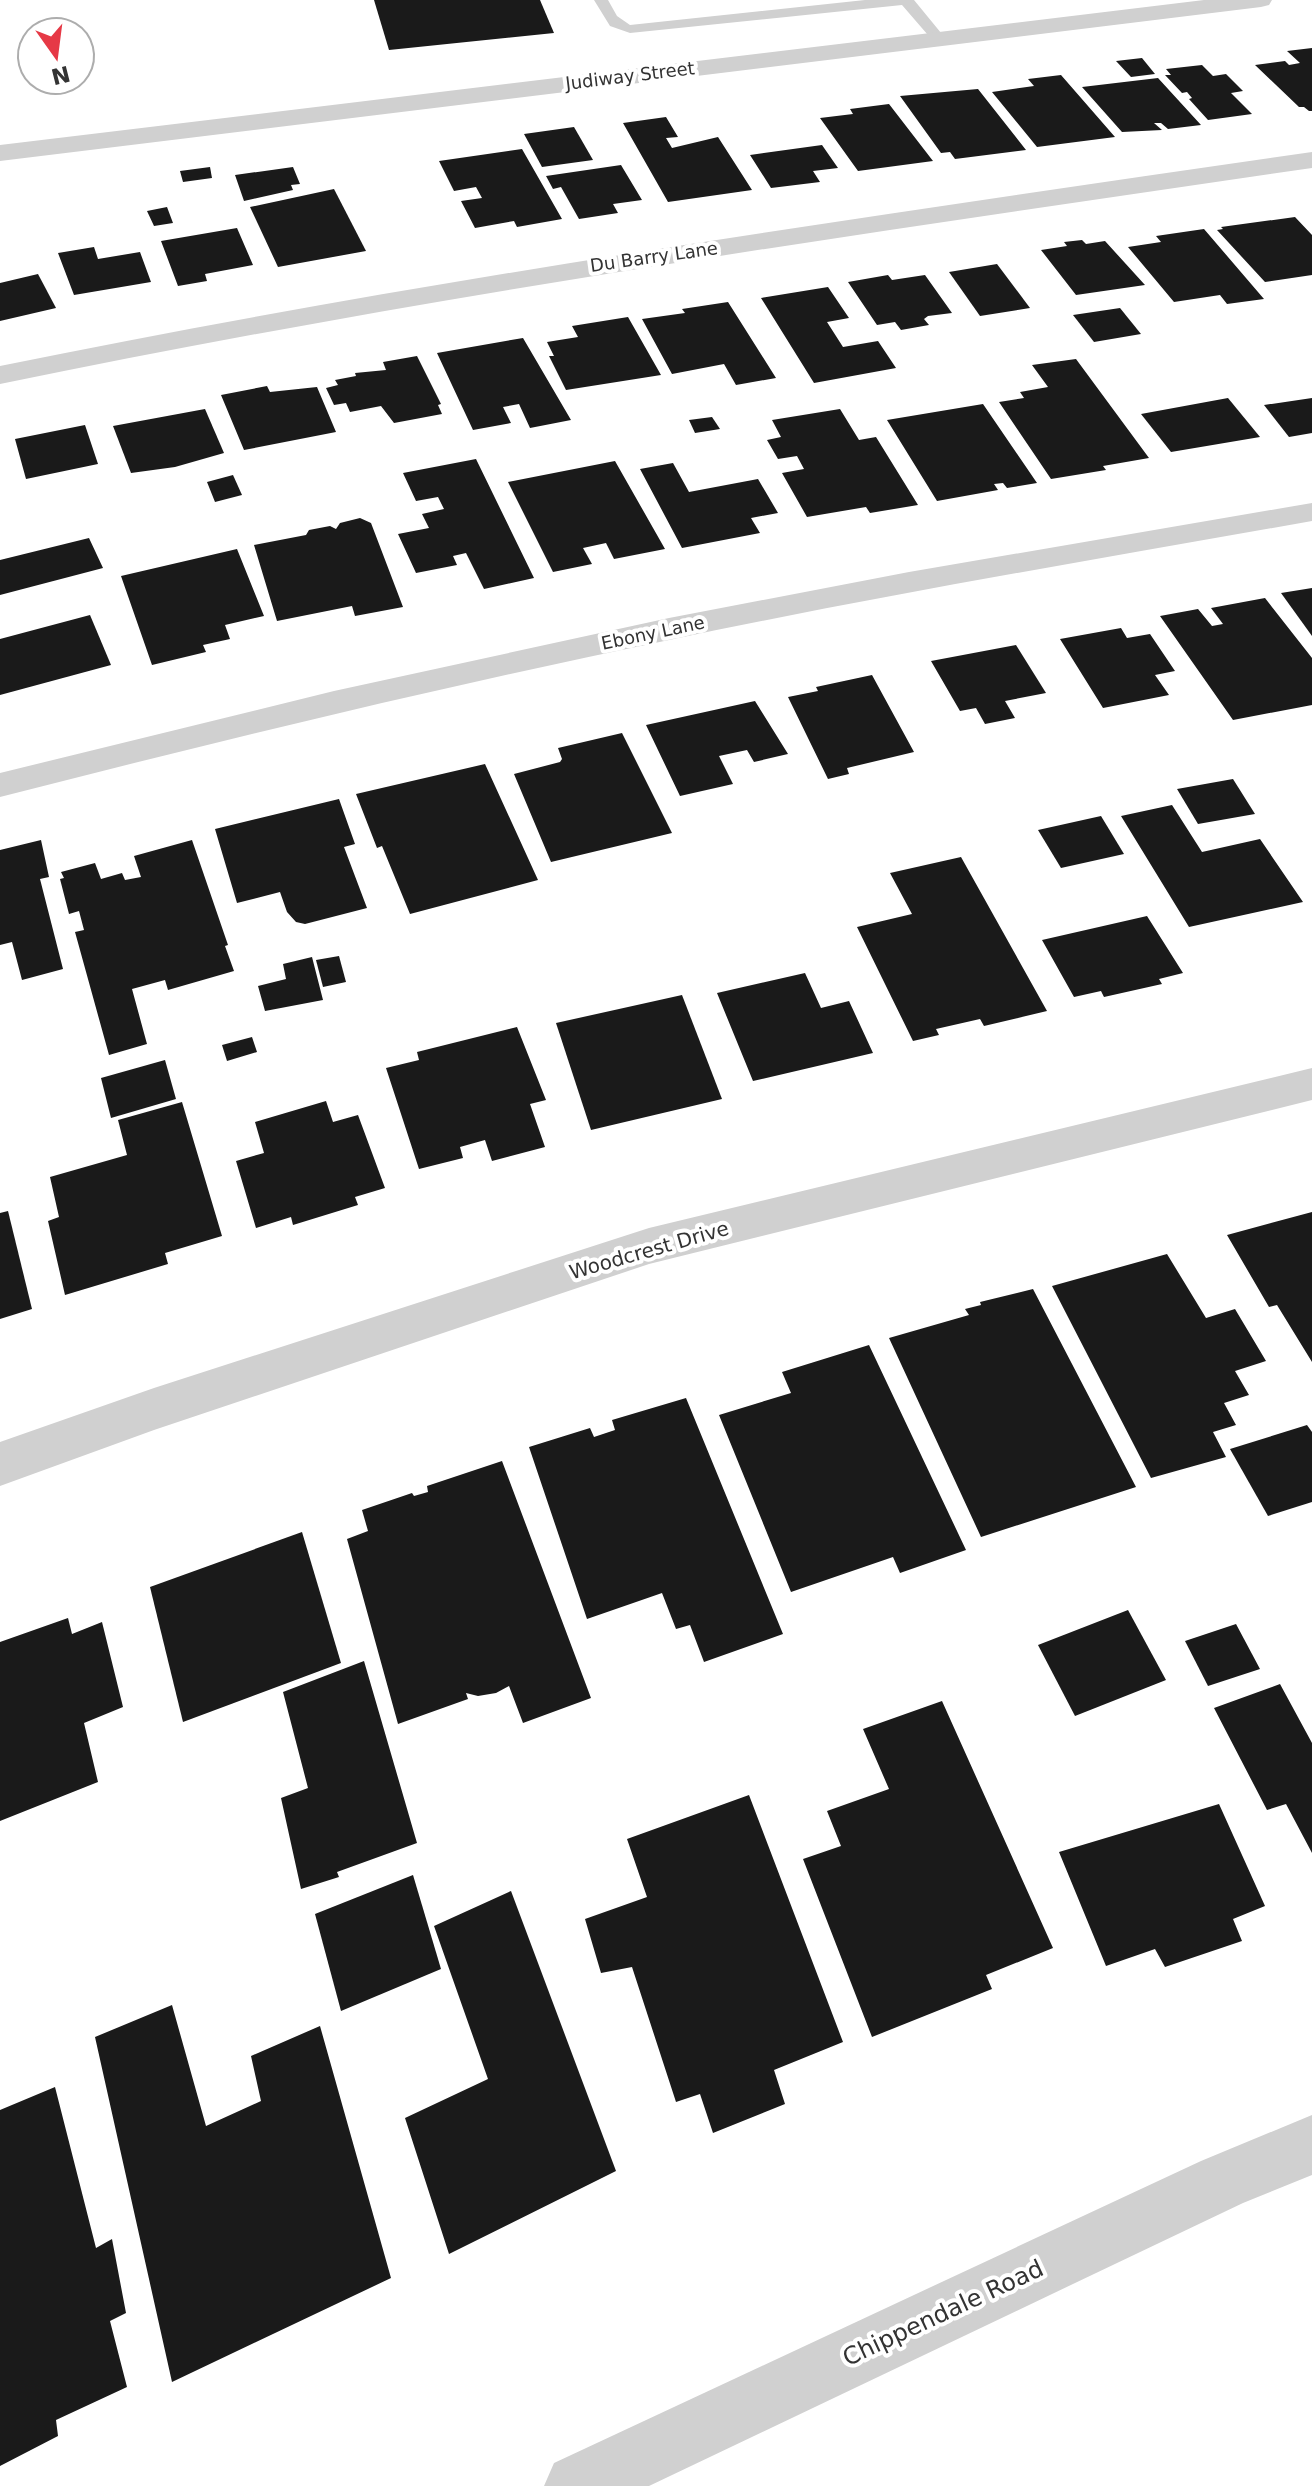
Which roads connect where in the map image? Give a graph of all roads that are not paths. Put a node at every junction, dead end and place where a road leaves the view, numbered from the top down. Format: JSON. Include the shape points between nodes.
{"nodes":[{"id":1,"x":601,"y":0,"type":"edge"},
{"id":2,"x":906,"y":0,"type":"edge"},
{"id":3,"x":1261,"y":0,"type":"edge"},
{"id":4,"x":939,"y":39,"type":"junction"},
{"id":5,"x":0,"y":153,"type":"edge"},
{"id":6,"x":1312,"y":160,"type":"edge"},
{"id":7,"x":0,"y":375,"type":"edge"},
{"id":8,"x":1312,"y":512,"type":"edge"},
{"id":9,"x":0,"y":785,"type":"edge"},
{"id":10,"x":1312,"y":1084,"type":"edge"},
{"id":11,"x":0,"y":1464,"type":"edge"},
{"id":12,"x":1312,"y":2145,"type":"edge"},
{"id":13,"x":577,"y":2486,"type":"edge"}],
"edges":[{"from":1,"to":2,"type":"lane","via":[[612,21],[630,29]]},
{"from":2,"to":4,"type":"lane"},
{"from":3,"to":4,"type":"street","name":"Judiway Street"},
{"from":4,"to":5,"type":"street","name":"Judiway Street"},
{"from":6,"to":7,"type":"street","name":"Du Barry Lane","via":[[508,278]]},
{"from":8,"to":9,"type":"street","name":"Ebony Lane","via":[[668,629],[231,726]]},
{"from":10,"to":11,"type":"street","name":"Woodcrest Drive","via":[[649,1246]]},
{"from":12,"to":13,"type":"street","name":"Chippendale Road","via":[[1222,2182]]}]}
